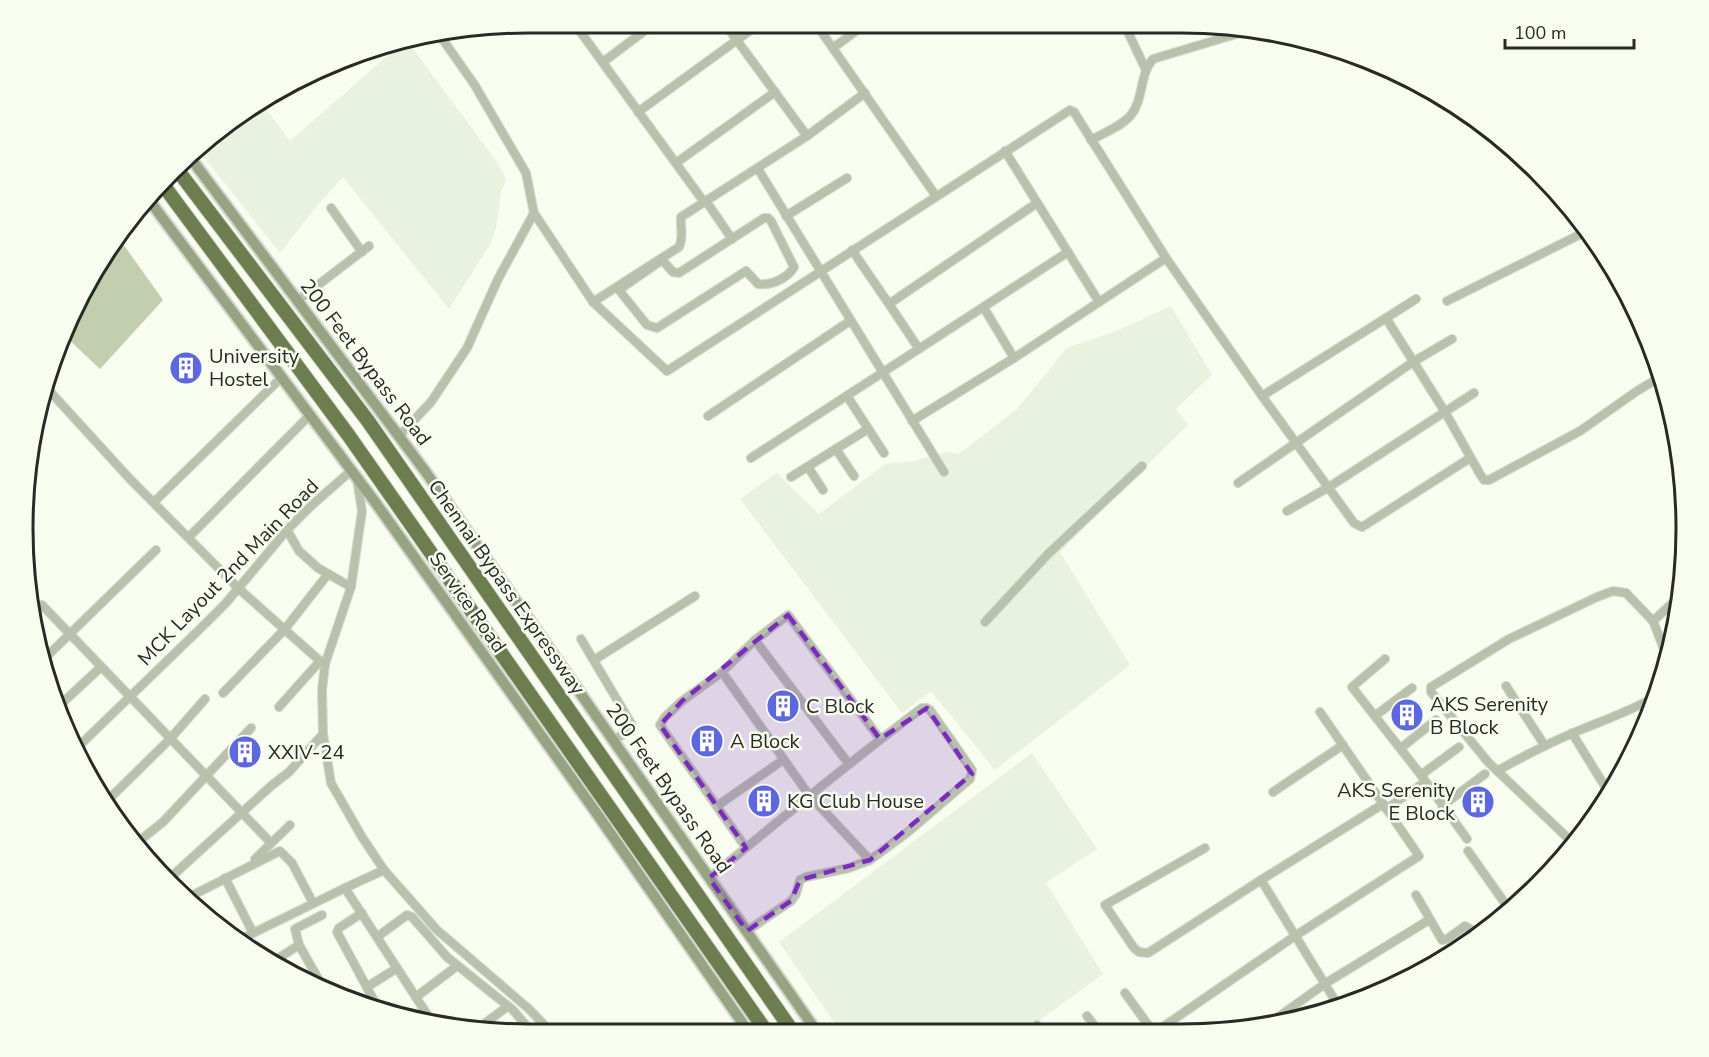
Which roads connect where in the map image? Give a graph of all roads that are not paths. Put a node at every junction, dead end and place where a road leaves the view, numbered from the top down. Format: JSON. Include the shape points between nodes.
{"nodes":[{"id":1,"x":581,"y":33,"type":"edge"},
{"id":2,"x":642,"y":33,"type":"edge"},
{"id":3,"x":732,"y":33,"type":"edge"},
{"id":4,"x":746,"y":33,"type":"edge"},
{"id":5,"x":822,"y":33,"type":"edge"},
{"id":6,"x":852,"y":33,"type":"edge"},
{"id":7,"x":1128,"y":33,"type":"edge"},
{"id":8,"x":1229,"y":35,"type":"edge"},
{"id":9,"x":737,"y":39,"type":"junction"},
{"id":10,"x":444,"y":41,"type":"edge"},
{"id":11,"x":833,"y":48,"type":"junction"},
{"id":12,"x":603,"y":62,"type":"junction"},
{"id":13,"x":1145,"y":68,"type":"junction"},
{"id":14,"x":775,"y":92,"type":"junction"},
{"id":15,"x":866,"y":93,"type":"junction"},
{"id":16,"x":638,"y":112,"type":"junction"},
{"id":17,"x":807,"y":136,"type":"junction"},
{"id":18,"x":1092,"y":140,"type":"junction"},
{"id":19,"x":1005,"y":151,"type":"junction"},
{"id":20,"x":194,"y":163,"type":"edge"},
{"id":21,"x":676,"y":164,"type":"junction"},
{"id":22,"x":758,"y":169,"type":"junction"},
{"id":23,"x":181,"y":176,"type":"edge"},
{"id":24,"x":847,"y":177,"type":"dead end"},
{"id":25,"x":167,"y":190,"type":"edge"},
{"id":26,"x":936,"y":196,"type":"junction"},
{"id":27,"x":705,"y":201,"type":"junction"},
{"id":28,"x":1037,"y":203,"type":"junction"},
{"id":29,"x":153,"y":205,"type":"edge"},
{"id":30,"x":331,"y":208,"type":"dead end"},
{"id":31,"x":534,"y":213,"type":"junction"},
{"id":32,"x":786,"y":216,"type":"junction"},
{"id":33,"x":1579,"y":235,"type":"edge"},
{"id":34,"x":732,"y":239,"type":"junction"},
{"id":35,"x":369,"y":246,"type":"dead end"},
{"id":36,"x":852,"y":250,"type":"junction"},
{"id":37,"x":362,"y":252,"type":"junction"},
{"id":38,"x":1068,"y":252,"type":"junction"},
{"id":39,"x":1166,"y":258,"type":"junction"},
{"id":40,"x":791,"y":271,"type":"junction"},
{"id":41,"x":821,"y":271,"type":"junction"},
{"id":42,"x":800,"y":285,"type":"junction"},
{"id":43,"x":1416,"y":299,"type":"dead end"},
{"id":44,"x":297,"y":300,"type":"junction"},
{"id":45,"x":1447,"y":301,"type":"dead end"},
{"id":46,"x":593,"y":302,"type":"junction"},
{"id":47,"x":1100,"y":302,"type":"junction"},
{"id":48,"x":890,"y":304,"type":"junction"},
{"id":49,"x":984,"y":308,"type":"junction"},
{"id":50,"x":1386,"y":318,"type":"junction"},
{"id":51,"x":850,"y":321,"type":"junction"},
{"id":52,"x":1452,"y":339,"type":"dead end"},
{"id":53,"x":918,"y":349,"type":"junction"},
{"id":54,"x":1014,"y":358,"type":"junction"},
{"id":55,"x":1413,"y":362,"type":"junction"},
{"id":56,"x":882,"y":373,"type":"junction"},
{"id":57,"x":282,"y":377,"type":"junction"},
{"id":58,"x":1654,"y":381,"type":"edge"},
{"id":59,"x":1474,"y":393,"type":"dead end"},
{"id":60,"x":52,"y":394,"type":"edge"},
{"id":61,"x":847,"y":396,"type":"junction"},
{"id":62,"x":1262,"y":396,"type":"junction"},
{"id":63,"x":1445,"y":412,"type":"junction"},
{"id":64,"x":310,"y":415,"type":"junction"},
{"id":65,"x":708,"y":416,"type":"dead end"},
{"id":66,"x":912,"y":421,"type":"junction"},
{"id":67,"x":868,"y":429,"type":"junction"},
{"id":68,"x":398,"y":435,"type":"junction"},
{"id":69,"x":1296,"y":444,"type":"junction"},
{"id":70,"x":837,"y":449,"type":"junction"},
{"id":71,"x":885,"y":453,"type":"dead end"},
{"id":72,"x":751,"y":458,"type":"dead end"},
{"id":73,"x":1470,"y":458,"type":"junction"},
{"id":74,"x":1142,"y":466,"type":"dead end"},
{"id":75,"x":808,"y":467,"type":"junction"},
{"id":76,"x":944,"y":472,"type":"dead end"},
{"id":77,"x":354,"y":473,"type":"junction"},
{"id":78,"x":854,"y":476,"type":"dead end"},
{"id":79,"x":791,"y":477,"type":"dead end"},
{"id":80,"x":1238,"y":483,"type":"dead end"},
{"id":81,"x":1329,"y":487,"type":"junction"},
{"id":82,"x":823,"y":490,"type":"dead end"},
{"id":83,"x":154,"y":502,"type":"junction"},
{"id":84,"x":1287,"y":511,"type":"dead end"},
{"id":85,"x":287,"y":530,"type":"junction"},
{"id":86,"x":189,"y":537,"type":"junction"},
{"id":87,"x":156,"y":549,"type":"dead end"},
{"id":88,"x":328,"y":574,"type":"junction"},
{"id":89,"x":351,"y":587,"type":"junction"},
{"id":90,"x":238,"y":588,"type":"junction"},
{"id":91,"x":695,"y":596,"type":"dead end"},
{"id":92,"x":42,"y":605,"type":"dead end"},
{"id":93,"x":1670,"y":606,"type":"edge"},
{"id":94,"x":1653,"y":621,"type":"junction"},
{"id":95,"x":985,"y":622,"type":"dead end"},
{"id":96,"x":285,"y":628,"type":"junction"},
{"id":97,"x":71,"y":635,"type":"junction"},
{"id":98,"x":581,"y":639,"type":"dead end"},
{"id":99,"x":755,"y":640,"type":"junction"},
{"id":100,"x":1662,"y":645,"type":"edge"},
{"id":101,"x":49,"y":654,"type":"edge"},
{"id":102,"x":1385,"y":659,"type":"dead end"},
{"id":103,"x":594,"y":660,"type":"junction"},
{"id":104,"x":322,"y":663,"type":"junction"},
{"id":105,"x":101,"y":667,"type":"junction"},
{"id":106,"x":722,"y":672,"type":"junction"},
{"id":107,"x":1506,"y":686,"type":"dead end"},
{"id":108,"x":1412,"y":688,"type":"dead end"},
{"id":109,"x":223,"y":693,"type":"dead end"},
{"id":110,"x":130,"y":698,"type":"junction"},
{"id":111,"x":205,"y":699,"type":"dead end"},
{"id":112,"x":64,"y":701,"type":"edge"},
{"id":113,"x":1644,"y":703,"type":"edge"},
{"id":114,"x":279,"y":707,"type":"dead end"},
{"id":115,"x":1320,"y":711,"type":"dead end"},
{"id":116,"x":1376,"y":715,"type":"junction"},
{"id":117,"x":1437,"y":720,"type":"dead end"},
{"id":118,"x":251,"y":728,"type":"dead end"},
{"id":119,"x":323,"y":734,"type":"junction"},
{"id":120,"x":1572,"y":734,"type":"junction"},
{"id":121,"x":170,"y":739,"type":"junction"},
{"id":122,"x":880,"y":739,"type":"junction"},
{"id":123,"x":613,"y":740,"type":"junction"},
{"id":124,"x":82,"y":743,"type":"edge"},
{"id":125,"x":1343,"y":745,"type":"junction"},
{"id":126,"x":1545,"y":746,"type":"junction"},
{"id":127,"x":1459,"y":747,"type":"dead end"},
{"id":128,"x":1401,"y":748,"type":"junction"},
{"id":129,"x":783,"y":760,"type":"junction"},
{"id":130,"x":848,"y":763,"type":"junction"},
{"id":131,"x":1497,"y":771,"type":"junction"},
{"id":132,"x":1485,"y":774,"type":"dead end"},
{"id":133,"x":207,"y":777,"type":"junction"},
{"id":134,"x":1423,"y":778,"type":"junction"},
{"id":135,"x":1604,"y":786,"type":"edge"},
{"id":136,"x":1273,"y":792,"type":"dead end"},
{"id":137,"x":809,"y":795,"type":"junction"},
{"id":138,"x":112,"y":796,"type":"edge"},
{"id":139,"x":717,"y":806,"type":"junction"},
{"id":140,"x":1384,"y":806,"type":"junction"},
{"id":141,"x":1442,"y":806,"type":"junction"},
{"id":142,"x":242,"y":813,"type":"junction"},
{"id":143,"x":290,"y":825,"type":"dead end"},
{"id":144,"x":1567,"y":838,"type":"edge"},
{"id":145,"x":142,"y":839,"type":"edge"},
{"id":146,"x":1467,"y":840,"type":"dead end"},
{"id":147,"x":271,"y":843,"type":"junction"},
{"id":148,"x":746,"y":848,"type":"junction"},
{"id":149,"x":1205,"y":848,"type":"dead end"},
{"id":150,"x":1468,"y":851,"type":"dead end"},
{"id":151,"x":255,"y":859,"type":"dead end"},
{"id":152,"x":870,"y":860,"type":"junction"},
{"id":153,"x":384,"y":870,"type":"junction"},
{"id":154,"x":174,"y":874,"type":"edge"},
{"id":155,"x":225,"y":878,"type":"junction"},
{"id":156,"x":709,"y":878,"type":"junction"},
{"id":157,"x":1261,"y":880,"type":"junction"},
{"id":158,"x":345,"y":888,"type":"junction"},
{"id":159,"x":194,"y":894,"type":"edge"},
{"id":160,"x":1416,"y":895,"type":"dead end"},
{"id":161,"x":313,"y":903,"type":"junction"},
{"id":162,"x":1505,"y":903,"type":"edge"},
{"id":163,"x":362,"y":913,"type":"junction"},
{"id":164,"x":322,"y":915,"type":"dead end"},
{"id":165,"x":1429,"y":920,"type":"junction"},
{"id":166,"x":1472,"y":929,"type":"edge"},
{"id":167,"x":747,"y":932,"type":"junction"},
{"id":168,"x":253,"y":933,"type":"junction"},
{"id":169,"x":247,"y":936,"type":"edge"},
{"id":170,"x":1295,"y":936,"type":"junction"},
{"id":171,"x":377,"y":937,"type":"junction"},
{"id":172,"x":298,"y":945,"type":"junction"},
{"id":173,"x":280,"y":957,"type":"edge"},
{"id":174,"x":457,"y":966,"type":"junction"},
{"id":175,"x":397,"y":968,"type":"junction"},
{"id":176,"x":316,"y":976,"type":"edge"},
{"id":177,"x":1326,"y":984,"type":"junction"},
{"id":178,"x":367,"y":987,"type":"junction"},
{"id":179,"x":1125,"y":993,"type":"dead end"},
{"id":180,"x":416,"y":997,"type":"junction"},
{"id":181,"x":373,"y":999,"type":"edge"},
{"id":182,"x":1335,"y":1000,"type":"edge"},
{"id":183,"x":508,"y":1006,"type":"junction"},
{"id":184,"x":1286,"y":1012,"type":"edge"},
{"id":185,"x":425,"y":1013,"type":"edge"},
{"id":186,"x":1087,"y":1016,"type":"dead end"},
{"id":187,"x":487,"y":1022,"type":"edge"},
{"id":188,"x":524,"y":1024,"type":"edge"},
{"id":189,"x":543,"y":1024,"type":"edge"},
{"id":190,"x":742,"y":1024,"type":"edge"},
{"id":191,"x":760,"y":1024,"type":"edge"},
{"id":192,"x":787,"y":1024,"type":"edge"},
{"id":193,"x":811,"y":1024,"type":"edge"},
{"id":194,"x":1093,"y":1024,"type":"edge"},
{"id":195,"x":1147,"y":1024,"type":"edge"},
{"id":196,"x":1167,"y":1024,"type":"edge"}],
"edges":[{"from":1,"to":12,"type":"street"},
{"from":2,"to":12,"type":"street"},
{"from":3,"to":9,"type":"street"},
{"from":4,"to":9,"type":"street"},
{"from":5,"to":11,"type":"street"},
{"from":6,"to":11,"type":"street"},
{"from":7,"to":13,"type":"street"},
{"from":8,"to":13,"type":"street","via":[[1153,59]]},
{"from":9,"to":14,"type":"street"},
{"from":9,"to":16,"type":"street"},
{"from":10,"to":31,"type":"street","via":[[526,173]]},
{"from":11,"to":15,"type":"street"},
{"from":12,"to":16,"type":"street"},
{"from":13,"to":18,"type":"street","via":[[1132,114]]},
{"from":14,"to":17,"type":"street"},
{"from":14,"to":21,"type":"street"},
{"from":15,"to":17,"type":"street"},
{"from":15,"to":26,"type":"street"},
{"from":16,"to":21,"type":"street"},
{"from":17,"to":22,"type":"street"},
{"from":18,"to":19,"type":"street","via":[[1070,110]]},
{"from":18,"to":39,"type":"street"},
{"from":19,"to":26,"type":"street"},
{"from":19,"to":28,"type":"street"},
{"from":20,"to":44,"type":"street","name":"200 Feet Bypass Road"},
{"from":21,"to":27,"type":"street"},
{"from":22,"to":27,"type":"street"},
{"from":22,"to":32,"type":"street"},
{"from":23,"to":192,"type":"highway","name":"Chennai Bypass Expressway","via":[[368,421]]},
{"from":24,"to":32,"type":"street"},
{"from":25,"to":191,"type":"highway","via":[[349,436]]},
{"from":26,"to":36,"type":"street"},
{"from":27,"to":34,"type":"street"},
{"from":27,"to":46,"type":"street","via":[[681,217],[680,247]]},
{"from":28,"to":38,"type":"street"},
{"from":28,"to":48,"type":"street"},
{"from":29,"to":57,"type":"street","name":"Service Road"},
{"from":30,"to":37,"type":"street"},
{"from":31,"to":46,"type":"street"},
{"from":31,"to":68,"type":"street","via":[[466,348],[431,402]]},
{"from":32,"to":41,"type":"street"},
{"from":33,"to":45,"type":"street"},
{"from":34,"to":40,"type":"street","via":[[768,218],[794,267]]},
{"from":34,"to":40,"type":"street","via":[[679,273],[662,260],[619,290],[647,325],[657,328],[746,271],[758,284],[766,285]]},
{"from":35,"to":37,"type":"street"},
{"from":36,"to":41,"type":"street"},
{"from":36,"to":48,"type":"street"},
{"from":37,"to":44,"type":"street"},
{"from":38,"to":47,"type":"street"},
{"from":38,"to":49,"type":"street"},
{"from":39,"to":47,"type":"street"},
{"from":39,"to":62,"type":"street"},
{"from":40,"to":42,"type":"street"},
{"from":41,"to":42,"type":"street"},
{"from":41,"to":51,"type":"street"},
{"from":42,"to":46,"type":"street","via":[[667,371]]},
{"from":43,"to":50,"type":"street"},
{"from":44,"to":68,"type":"street","name":"200 Feet Bypass Road"},
{"from":47,"to":54,"type":"street"},
{"from":48,"to":53,"type":"street"},
{"from":49,"to":53,"type":"street"},
{"from":49,"to":54,"type":"street"},
{"from":50,"to":55,"type":"street"},
{"from":50,"to":62,"type":"street"},
{"from":51,"to":56,"type":"street"},
{"from":51,"to":65,"type":"street"},
{"from":52,"to":55,"type":"street"},
{"from":53,"to":56,"type":"street"},
{"from":54,"to":66,"type":"street"},
{"from":55,"to":63,"type":"street"},
{"from":55,"to":69,"type":"street"},
{"from":56,"to":61,"type":"street"},
{"from":56,"to":66,"type":"street"},
{"from":57,"to":64,"type":"street","name":"Service Road"},
{"from":57,"to":83,"type":"street"},
{"from":58,"to":73,"type":"street","via":[[1580,431],[1489,480],[1484,480]]},
{"from":59,"to":63,"type":"street"},
{"from":60,"to":83,"type":"street"},
{"from":61,"to":67,"type":"street"},
{"from":61,"to":72,"type":"street"},
{"from":62,"to":69,"type":"street"},
{"from":63,"to":73,"type":"street"},
{"from":63,"to":81,"type":"street"},
{"from":64,"to":77,"type":"street","name":"Service Road"},
{"from":64,"to":86,"type":"street"},
{"from":66,"to":76,"type":"street"},
{"from":67,"to":70,"type":"street"},
{"from":67,"to":71,"type":"street"},
{"from":68,"to":123,"type":"street","name":"200 Feet Bypass Road"},
{"from":69,"to":80,"type":"street"},
{"from":69,"to":81,"type":"street"},
{"from":70,"to":75,"type":"street"},
{"from":70,"to":78,"type":"street"},
{"from":73,"to":81,"type":"street","via":[[1362,527],[1354,524]]},
{"from":74,"to":95,"type":"street","via":[[1048,554]]},
{"from":75,"to":79,"type":"street"},
{"from":75,"to":82,"type":"street"},
{"from":77,"to":85,"type":"street","name":"MCK Layout 2nd Main Road"},
{"from":77,"to":89,"type":"street","via":[[362,511]]},
{"from":77,"to":190,"type":"street","name":"Service Road"},
{"from":81,"to":84,"type":"street"},
{"from":83,"to":86,"type":"street"},
{"from":85,"to":88,"type":"street","via":[[299,551]]},
{"from":85,"to":90,"type":"street","name":"MCK Layout 2nd Main Road"},
{"from":86,"to":90,"type":"street"},
{"from":87,"to":97,"type":"street"},
{"from":88,"to":89,"type":"street"},
{"from":88,"to":96,"type":"street"},
{"from":89,"to":104,"type":"street"},
{"from":90,"to":96,"type":"street"},
{"from":90,"to":110,"type":"street","name":"MCK Layout 2nd Main Road"},
{"from":91,"to":103,"type":"street"},
{"from":92,"to":97,"type":"street"},
{"from":93,"to":94,"type":"street"},
{"from":94,"to":100,"type":"street"},
{"from":94,"to":131,"type":"street","via":[[1626,593],[1613,591],[1509,639],[1431,687],[1431,692]]},
{"from":96,"to":104,"type":"street"},
{"from":96,"to":109,"type":"street"},
{"from":97,"to":101,"type":"street"},
{"from":97,"to":105,"type":"street"},
{"from":98,"to":103,"type":"street"},
{"from":99,"to":106,"type":"street"},
{"from":99,"to":122,"type":"street","via":[[788,615]]},
{"from":99,"to":130,"type":"street"},
{"from":102,"to":116,"type":"street","via":[[1352,687]]},
{"from":103,"to":123,"type":"street","via":[[632,725],[632,730]]},
{"from":104,"to":114,"type":"street"},
{"from":104,"to":119,"type":"street"},
{"from":105,"to":110,"type":"street"},
{"from":105,"to":112,"type":"street"},
{"from":106,"to":129,"type":"street"},
{"from":106,"to":139,"type":"street","via":[[682,701],[660,725]]},
{"from":107,"to":126,"type":"street"},
{"from":108,"to":116,"type":"street"},
{"from":110,"to":121,"type":"street"},
{"from":110,"to":124,"type":"street","name":"MCK Layout 2nd Main Road"},
{"from":111,"to":121,"type":"street"},
{"from":113,"to":120,"type":"street"},
{"from":115,"to":125,"type":"street"},
{"from":116,"to":128,"type":"street"},
{"from":117,"to":128,"type":"street"},
{"from":118,"to":133,"type":"street"},
{"from":119,"to":142,"type":"street","via":[[289,772]]},
{"from":119,"to":153,"type":"street","via":[[332,783]]},
{"from":120,"to":126,"type":"street"},
{"from":120,"to":135,"type":"street"},
{"from":121,"to":133,"type":"street"},
{"from":121,"to":138,"type":"street"},
{"from":122,"to":130,"type":"street"},
{"from":122,"to":152,"type":"street","via":[[927,708],[972,767],[972,774],[908,832]]},
{"from":123,"to":156,"type":"street","name":"200 Feet Bypass Road"},
{"from":125,"to":136,"type":"street"},
{"from":125,"to":140,"type":"street"},
{"from":126,"to":131,"type":"street"},
{"from":127,"to":134,"type":"street"},
{"from":128,"to":134,"type":"street"},
{"from":129,"to":137,"type":"street"},
{"from":129,"to":139,"type":"street"},
{"from":130,"to":137,"type":"street"},
{"from":131,"to":144,"type":"street"},
{"from":132,"to":141,"type":"street"},
{"from":133,"to":142,"type":"street"},
{"from":133,"to":145,"type":"street"},
{"from":134,"to":140,"type":"street"},
{"from":134,"to":141,"type":"street"},
{"from":137,"to":148,"type":"street"},
{"from":137,"to":152,"type":"street"},
{"from":139,"to":148,"type":"street"},
{"from":140,"to":157,"type":"street"},
{"from":140,"to":170,"type":"street","via":[[1419,856]]},
{"from":141,"to":146,"type":"street"},
{"from":142,"to":147,"type":"street"},
{"from":142,"to":154,"type":"street"},
{"from":143,"to":147,"type":"street"},
{"from":147,"to":151,"type":"street"},
{"from":148,"to":156,"type":"street"},
{"from":149,"to":157,"type":"street","via":[[1105,905],[1139,952],[1148,952]]},
{"from":150,"to":162,"type":"street"},
{"from":152,"to":167,"type":"street","via":[[800,880],[791,901]]},
{"from":153,"to":158,"type":"street"},
{"from":153,"to":189,"type":"street","via":[[437,930]]},
{"from":155,"to":159,"type":"street"},
{"from":155,"to":161,"type":"street","via":[[280,851],[292,863]]},
{"from":155,"to":168,"type":"street"},
{"from":156,"to":167,"type":"street","name":"200 Feet Bypass Road"},
{"from":157,"to":170,"type":"street"},
{"from":158,"to":161,"type":"street"},
{"from":158,"to":163,"type":"street"},
{"from":160,"to":165,"type":"street"},
{"from":161,"to":168,"type":"street"},
{"from":163,"to":171,"type":"street"},
{"from":163,"to":178,"type":"street","via":[[337,932]]},
{"from":164,"to":172,"type":"street","via":[[295,929]]},
{"from":165,"to":166,"type":"street","via":[[1442,940],[1465,926]]},
{"from":165,"to":177,"type":"street"},
{"from":167,"to":193,"type":"street","name":"200 Feet Bypass Road"},
{"from":168,"to":169,"type":"street"},
{"from":170,"to":177,"type":"street"},
{"from":170,"to":196,"type":"street"},
{"from":171,"to":174,"type":"street","via":[[407,915]]},
{"from":171,"to":175,"type":"street"},
{"from":172,"to":173,"type":"street"},
{"from":172,"to":176,"type":"street"},
{"from":174,"to":180,"type":"street"},
{"from":174,"to":183,"type":"street"},
{"from":175,"to":178,"type":"street"},
{"from":175,"to":180,"type":"street"},
{"from":177,"to":182,"type":"street"},
{"from":177,"to":184,"type":"street"},
{"from":178,"to":181,"type":"street"},
{"from":179,"to":195,"type":"street"},
{"from":180,"to":185,"type":"street"},
{"from":183,"to":187,"type":"street"},
{"from":183,"to":188,"type":"street"},
{"from":186,"to":194,"type":"street"}]}
